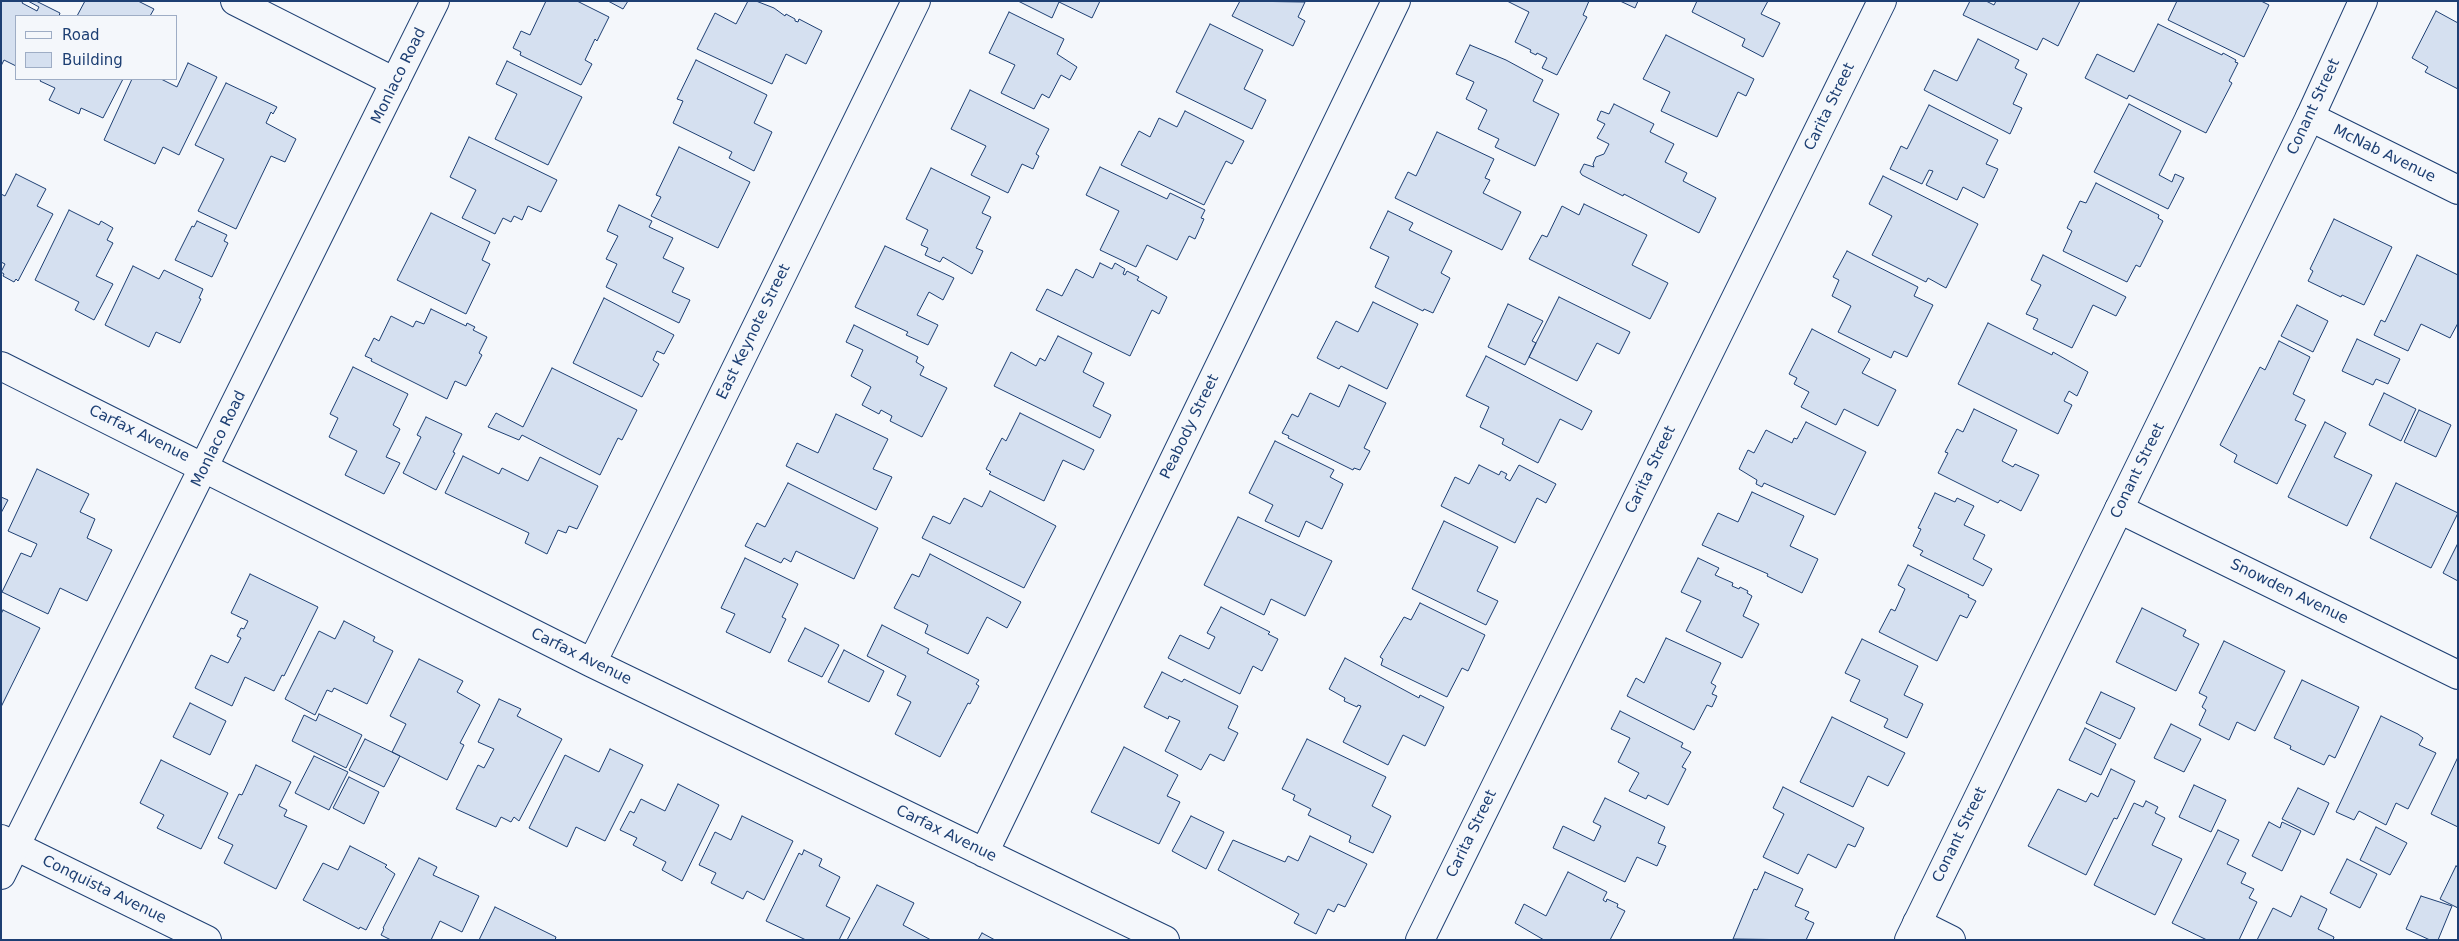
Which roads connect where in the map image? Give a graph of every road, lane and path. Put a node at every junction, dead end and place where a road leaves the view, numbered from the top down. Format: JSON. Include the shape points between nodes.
{"nodes":[{"id":1,"x":235,"y":1,"type":"edge"},
{"id":2,"x":435,"y":1,"type":"edge"},
{"id":3,"x":916,"y":1,"type":"edge"},
{"id":4,"x":1396,"y":1,"type":"edge"},
{"id":5,"x":1882,"y":1,"type":"edge"},
{"id":6,"x":2363,"y":1,"type":"edge"},
{"id":7,"x":395,"y":82,"type":"junction"},
{"id":8,"x":2310,"y":117,"type":"junction"},
{"id":9,"x":2458,"y":190,"type":"edge"},
{"id":10,"x":1,"y":366,"type":"edge"},
{"id":11,"x":206,"y":467,"type":"junction"},
{"id":12,"x":2119,"y":509,"type":"junction"},
{"id":13,"x":592,"y":663,"type":"junction"},
{"id":14,"x":2458,"y":675,"type":"edge"},
{"id":15,"x":8,"y":843,"type":"edge"},
{"id":16,"x":984,"y":853,"type":"junction"},
{"id":17,"x":1,"y":875,"type":"edge"},
{"id":18,"x":1913,"y":932,"type":"edge"},
{"id":19,"x":207,"y":940,"type":"edge"},
{"id":20,"x":1165,"y":940,"type":"edge"},
{"id":21,"x":1420,"y":940,"type":"edge"},
{"id":22,"x":1951,"y":940,"type":"edge"}],
"edges":[{"from":1,"to":7,"type":"street"},
{"from":2,"to":7,"type":"street","name":"Monlaco Road"},
{"from":3,"to":13,"type":"street","name":"East Keynote Street"},
{"from":4,"to":16,"type":"street","name":"Peabody Street"},
{"from":5,"to":21,"type":"street","name":"Carita Street"},
{"from":6,"to":8,"type":"street","name":"Conant Street"},
{"from":7,"to":11,"type":"street","name":"Monlaco Road"},
{"from":8,"to":9,"type":"street","name":"McNab Avenue"},
{"from":8,"to":12,"type":"street","name":"Conant Street"},
{"from":10,"to":11,"type":"street","name":"Carfax Avenue"},
{"from":11,"to":13,"type":"street","name":"Carfax Avenue"},
{"from":11,"to":15,"type":"street","name":"Monlaco Road"},
{"from":12,"to":14,"type":"street","name":"Snowden Avenue"},
{"from":12,"to":18,"type":"street","name":"Conant Street"},
{"from":13,"to":16,"type":"street","name":"Carfax Avenue"},
{"from":15,"to":17,"type":"street","name":"Monlaco Road"},
{"from":15,"to":19,"type":"street","name":"Conquista Avenue"},
{"from":16,"to":20,"type":"street","name":"Carfax Avenue"},
{"from":18,"to":22,"type":"street"}]}
